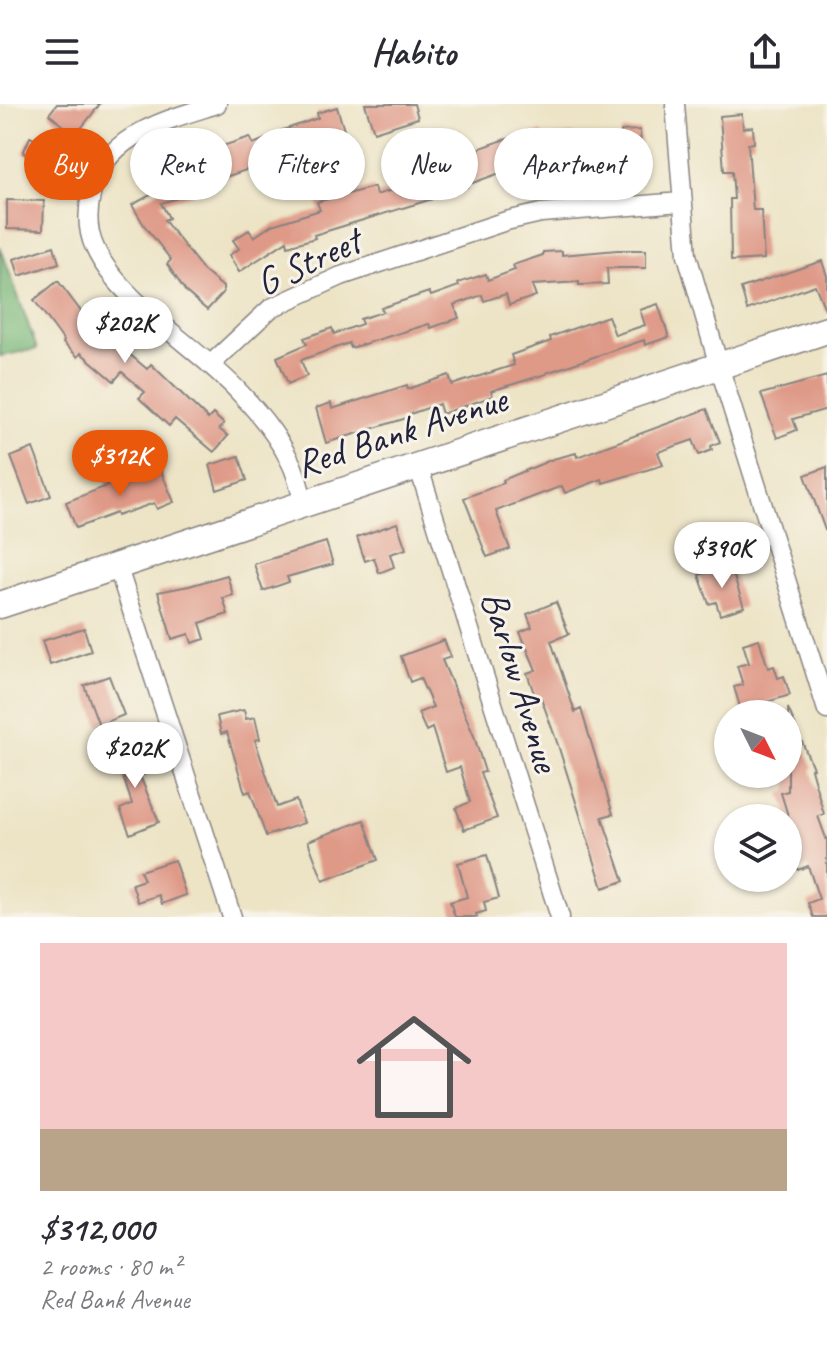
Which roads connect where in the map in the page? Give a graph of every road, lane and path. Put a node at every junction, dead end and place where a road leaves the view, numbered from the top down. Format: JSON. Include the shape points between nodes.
{"nodes":[{"id":1,"x":217,"y":104,"type":"edge"},
{"id":2,"x":675,"y":104,"type":"edge"},
{"id":3,"x":682,"y":202,"type":"junction"},
{"id":4,"x":827,"y":330,"type":"edge"},
{"id":5,"x":210,"y":365,"type":"junction"},
{"id":6,"x":719,"y":366,"type":"junction"},
{"id":7,"x":418,"y":465,"type":"junction"},
{"id":8,"x":304,"y":503,"type":"junction"},
{"id":9,"x":117,"y":565,"type":"junction"},
{"id":10,"x":0,"y":605,"type":"edge"},
{"id":11,"x":827,"y":710,"type":"edge"},
{"id":12,"x":232,"y":917,"type":"edge"},
{"id":13,"x":560,"y":917,"type":"edge"}],
"edges":[{"from":1,"to":5,"type":"street","via":[[146,127],[117,148],[93,181],[87,214],[94,246],[106,268]]},
{"from":2,"to":3,"type":"street"},
{"from":3,"to":5,"type":"street","name":"G Street","via":[[541,213],[341,276],[271,308]]},
{"from":3,"to":6,"type":"street","via":[[687,255]]},
{"from":4,"to":6,"type":"street","name":"Red Bank Avenue"},
{"from":5,"to":8,"type":"street","via":[[271,431],[292,464]]},
{"from":6,"to":7,"type":"street","name":"Red Bank Avenue"},
{"from":6,"to":11,"type":"street"},
{"from":7,"to":8,"type":"street","name":"Red Bank Avenue"},
{"from":7,"to":13,"type":"street","name":"Barlow Avenue"},
{"from":8,"to":9,"type":"street","name":"Red Bank Avenue"},
{"from":9,"to":10,"type":"street","name":"Red Bank Avenue"},
{"from":9,"to":12,"type":"street"}]}
